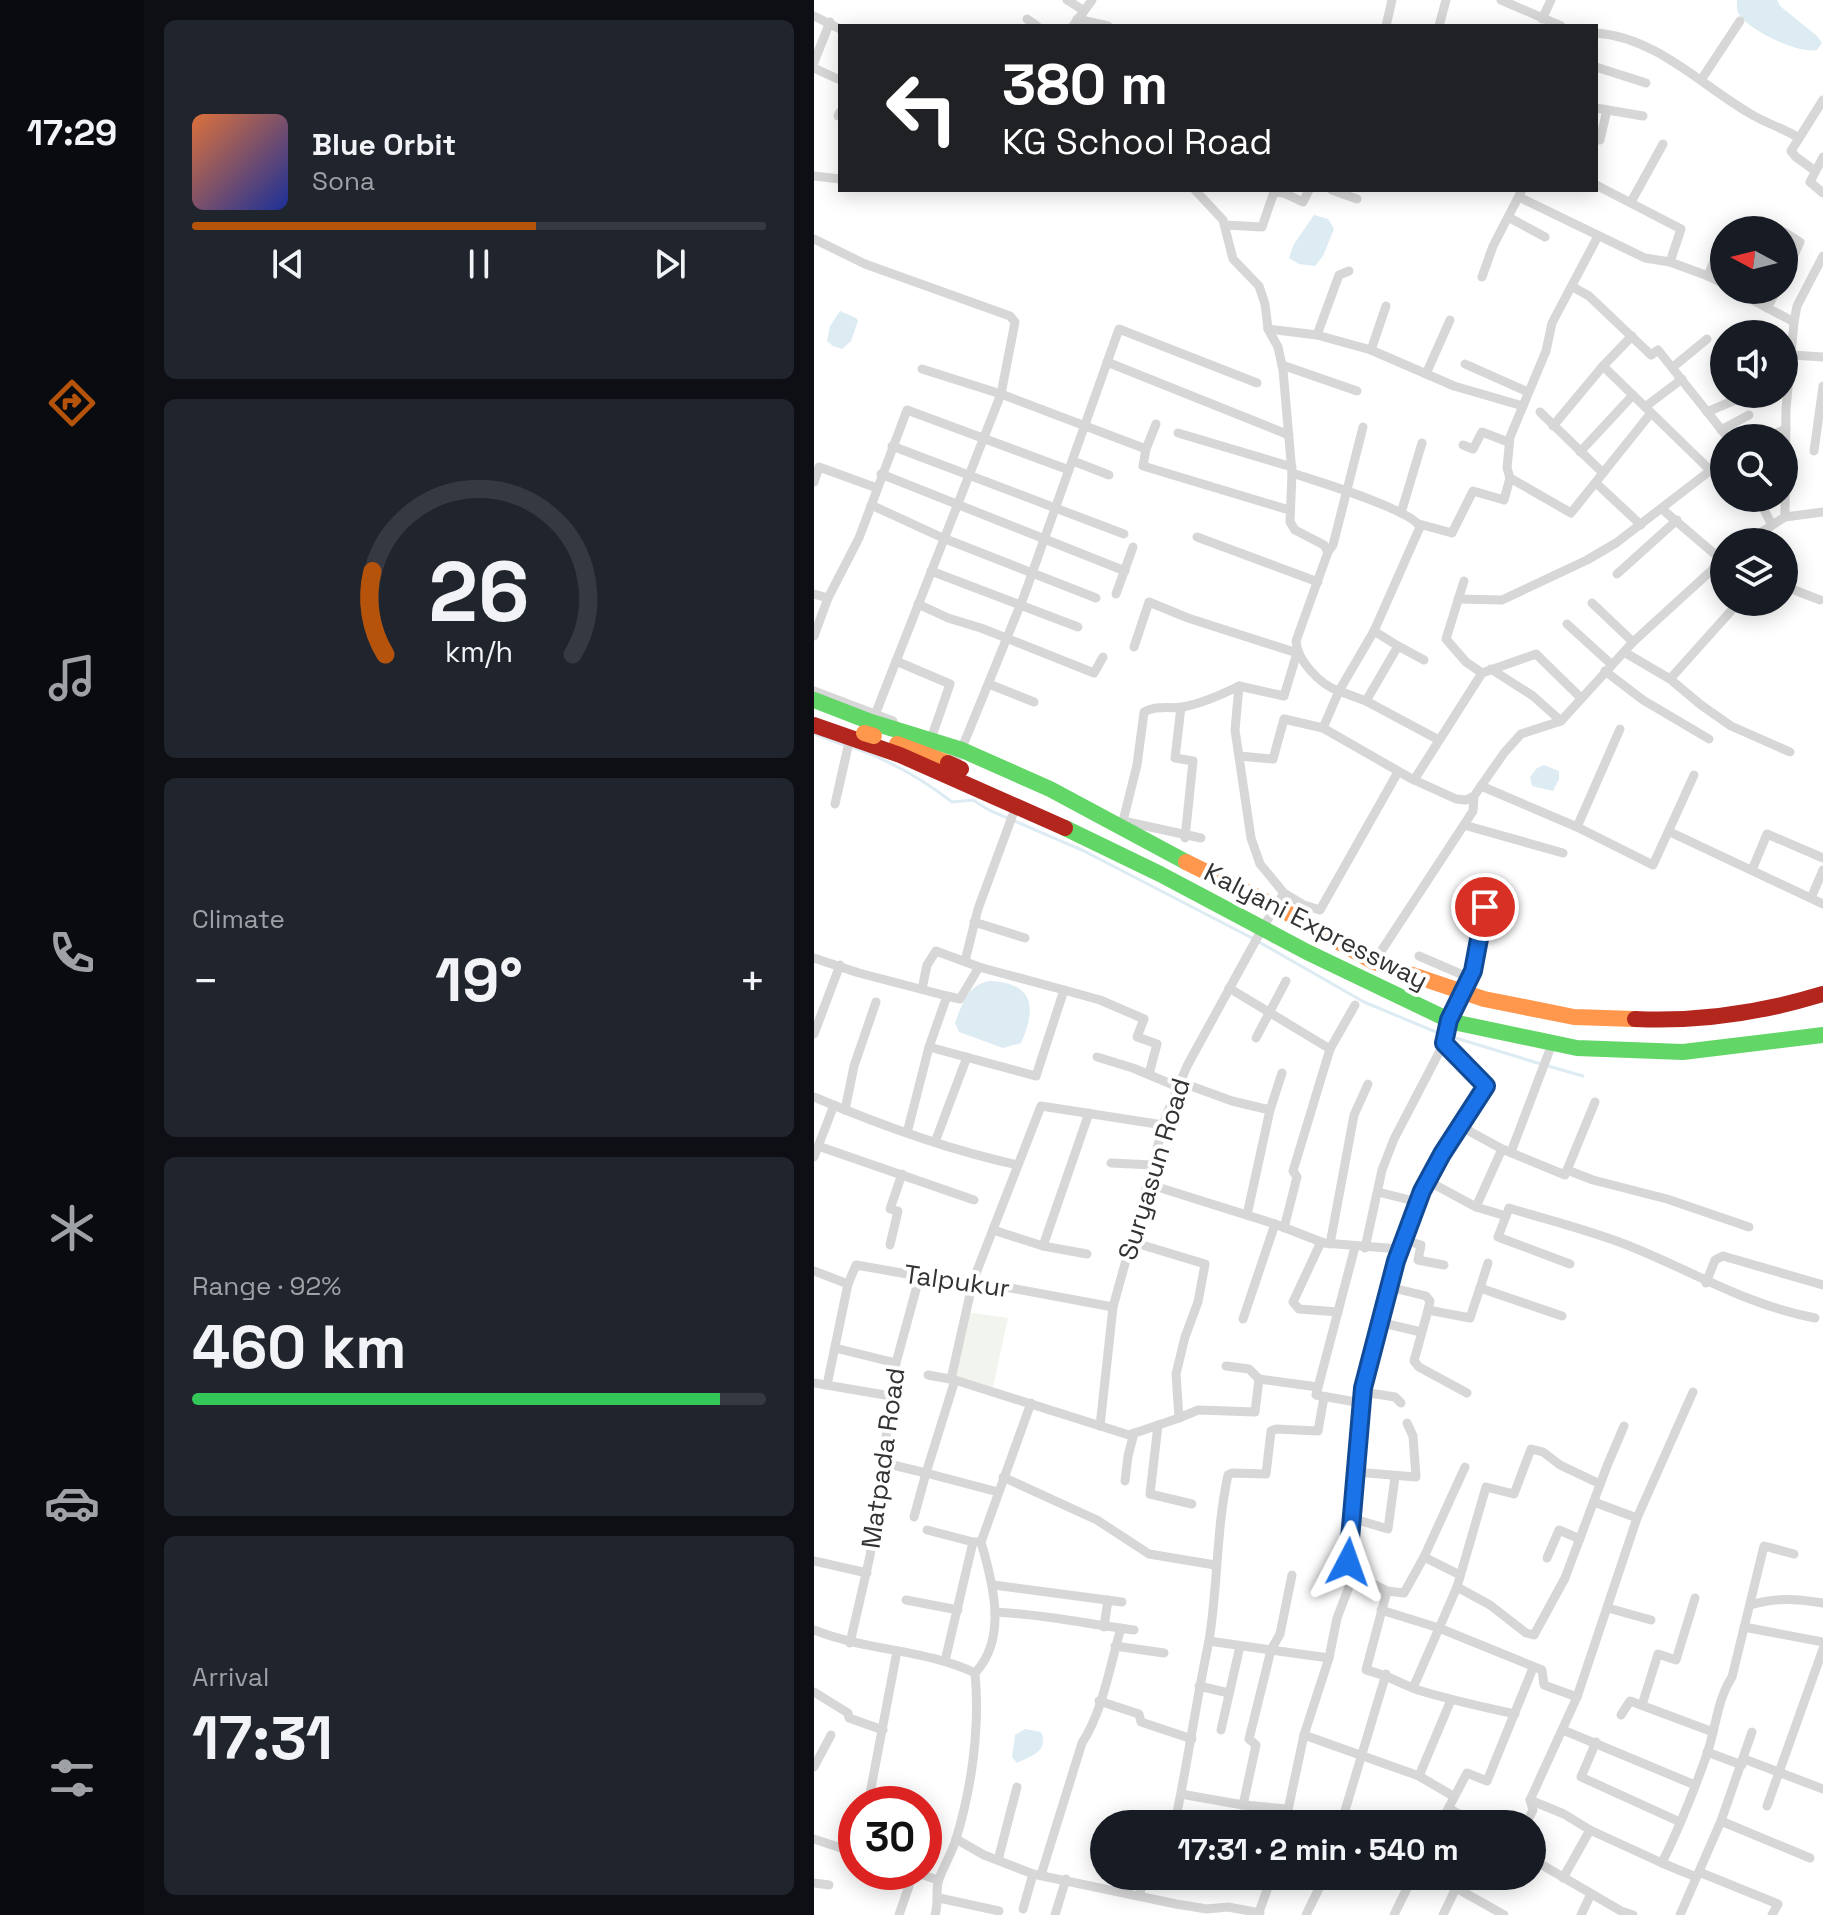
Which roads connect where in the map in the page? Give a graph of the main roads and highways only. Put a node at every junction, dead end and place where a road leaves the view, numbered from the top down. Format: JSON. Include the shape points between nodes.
{"nodes":[{"id":1,"x":814,"y":700,"type":"edge"},
{"id":2,"x":814,"y":707,"type":"edge"},
{"id":3,"x":814,"y":717,"type":"edge"},
{"id":4,"x":814,"y":725,"type":"edge"},
{"id":5,"x":864,"y":734,"type":"junction"},
{"id":6,"x":957,"y":760,"type":"junction"},
{"id":7,"x":1169,"y":854,"type":"junction"},
{"id":8,"x":1155,"y":871,"type":"junction"},
{"id":9,"x":1823,"y":994,"type":"edge"},
{"id":10,"x":1823,"y":1035,"type":"edge"}],
"edges":[{"from":1,"to":5,"type":"highway"},
{"from":2,"to":5,"type":"highway"},
{"from":3,"to":5,"type":"highway"},
{"from":4,"to":5,"type":"highway"},
{"from":5,"to":6,"type":"highway"},
{"from":6,"to":7,"type":"highway","via":[[1050,789]]},
{"from":6,"to":7,"type":"highway","via":[[1056,802],[1159,857]]},
{"from":6,"to":8,"type":"highway","name":"Kalyani Expressway","via":[[1014,809]]},
{"from":6,"to":8,"type":"highway","via":[[1154,861]]},
{"from":7,"to":9,"type":"highway","via":[[1280,900],[1375,960],[1466,987],[1484,999],[1574,1017],[1655,1020],[1732,1016]]},
{"from":8,"to":10,"type":"highway","name":"Kalyani Expressway","via":[[1449,1020],[1577,1048],[1683,1052]]}]}
